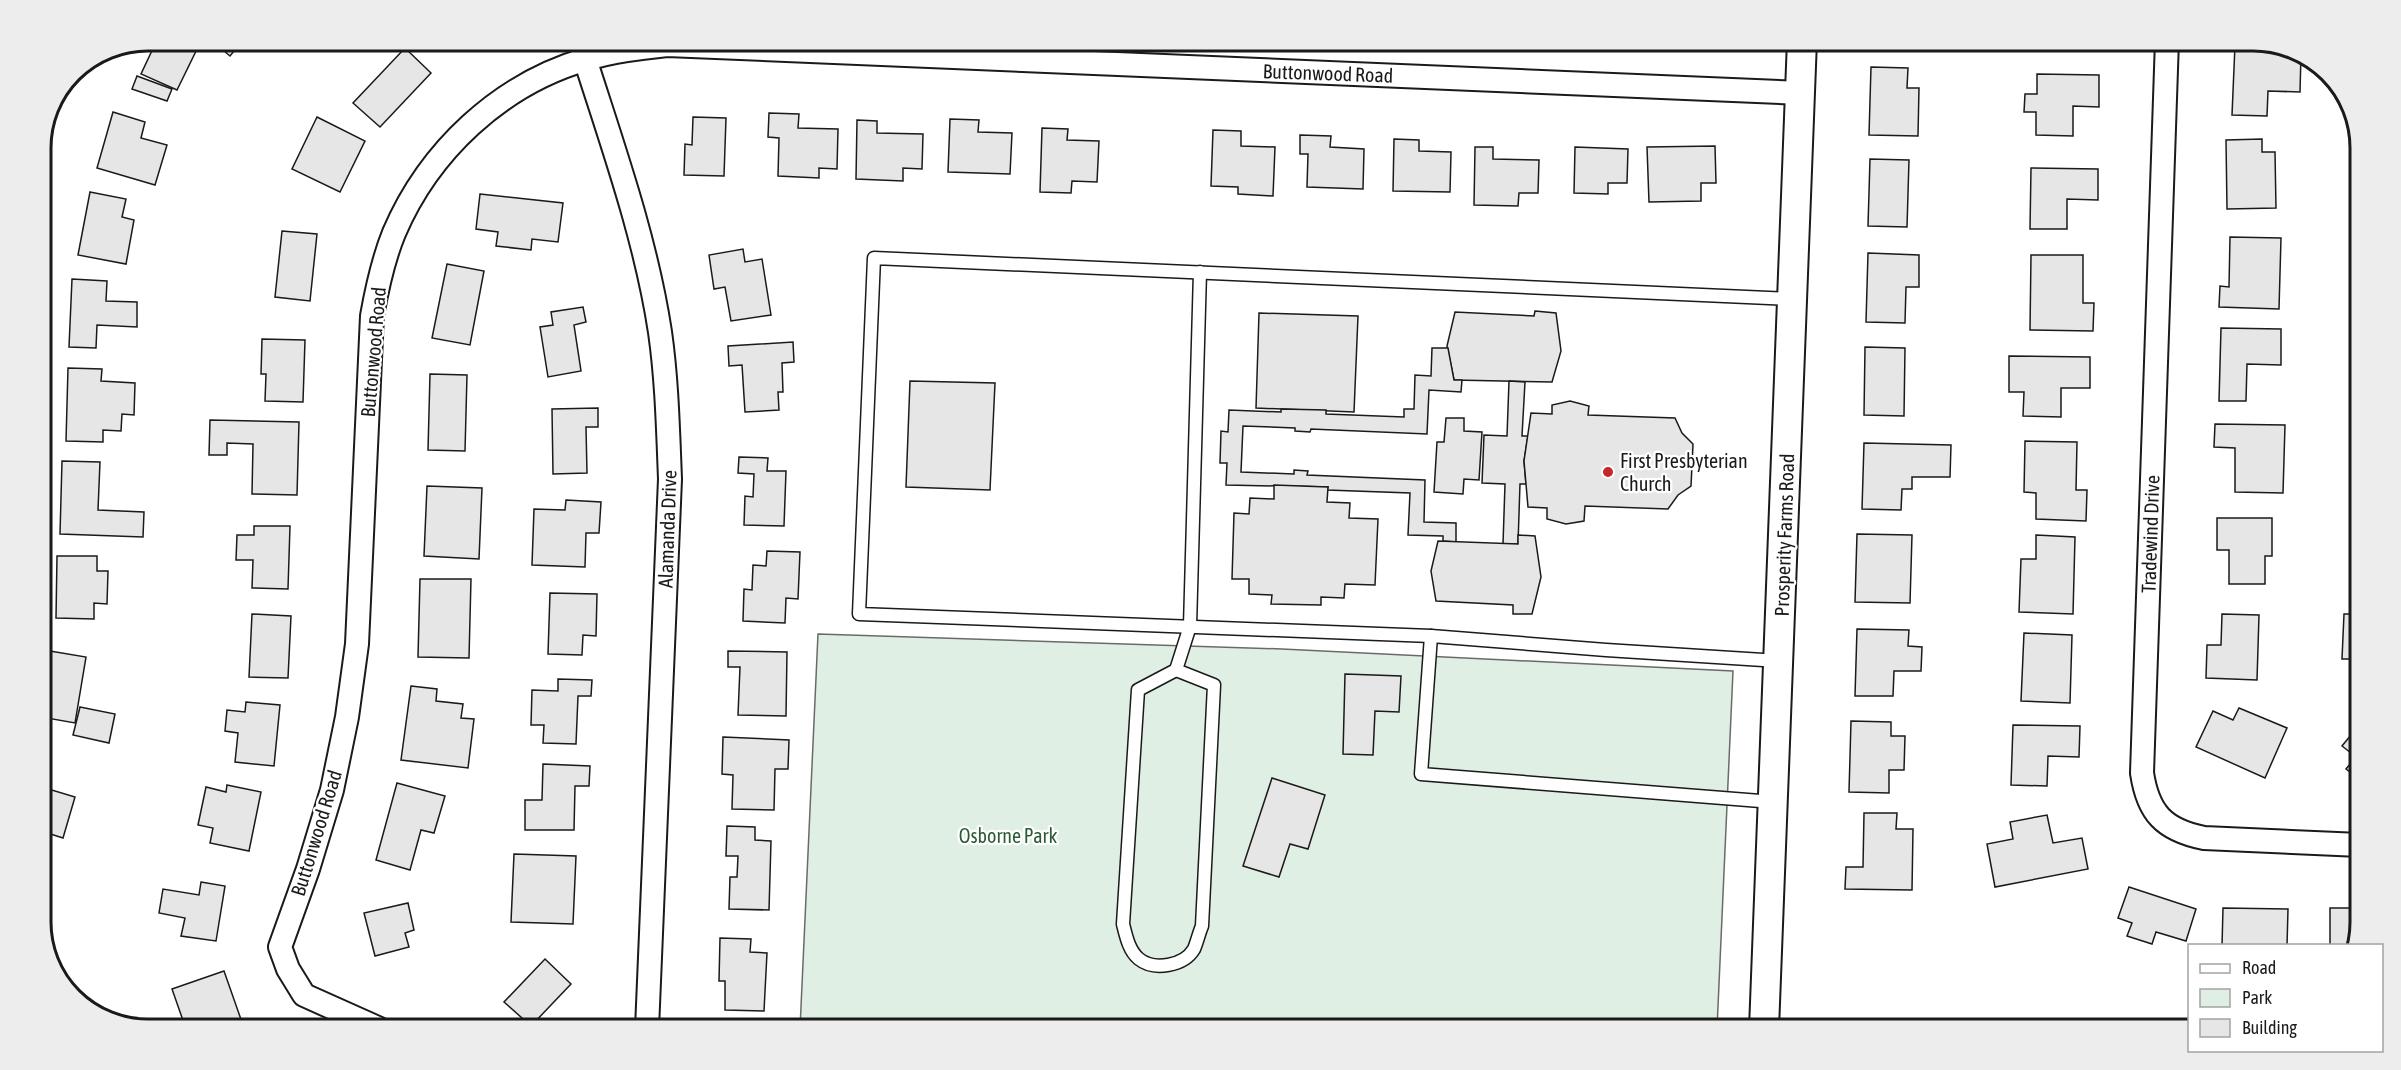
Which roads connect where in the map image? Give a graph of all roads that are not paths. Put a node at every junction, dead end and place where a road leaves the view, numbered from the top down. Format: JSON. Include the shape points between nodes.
{"nodes":[{"id":1,"x":580,"y":51,"type":"edge"},
{"id":2,"x":582,"y":51,"type":"edge"},
{"id":3,"x":809,"y":51,"type":"edge"},
{"id":4,"x":1802,"y":51,"type":"edge"},
{"id":5,"x":2167,"y":51,"type":"edge"},
{"id":6,"x":1802,"y":93,"type":"junction"},
{"id":7,"x":1200,"y":272,"type":"junction"},
{"id":8,"x":1793,"y":299,"type":"junction"},
{"id":9,"x":1190,"y":626,"type":"junction"},
{"id":10,"x":1431,"y":636,"type":"junction"},
{"id":11,"x":1779,"y":661,"type":"junction"},
{"id":12,"x":1176,"y":670,"type":"junction"},
{"id":13,"x":1773,"y":802,"type":"junction"},
{"id":14,"x":2350,"y":845,"type":"edge"},
{"id":15,"x":358,"y":1019,"type":"edge"},
{"id":16,"x":647,"y":1019,"type":"edge"},
{"id":17,"x":1764,"y":1019,"type":"edge"}],
"edges":[{"from":1,"to":15,"type":"street","name":"Buttonwood Road","via":[[508,95],[474,121],[444,152],[413,195],[380,274],[372,316],[357,644],[347,717],[332,789],[280,947],[304,995]]},
{"from":2,"to":16,"type":"street","name":"Alamanda Drive","via":[[645,260],[660,332],[668,405],[670,479]]},
{"from":3,"to":6,"type":"street","name":"Buttonwood Road"},
{"from":4,"to":6,"type":"street","name":"Prosperity Farms Road"},
{"from":5,"to":14,"type":"street","name":"Tradewind Drive","via":[[2142,773],[2145,792],[2160,817],[2184,834]]},
{"from":6,"to":8,"type":"street","name":"Prosperity Farms Road"},
{"from":7,"to":8,"type":"lane"},
{"from":7,"to":9,"type":"lane"},
{"from":7,"to":9,"type":"lane","via":[[874,258],[859,614]]},
{"from":8,"to":11,"type":"street","name":"Prosperity Farms Road"},
{"from":9,"to":10,"type":"lane"},
{"from":9,"to":12,"type":"lane"},
{"from":10,"to":11,"type":"lane"},
{"from":10,"to":13,"type":"lane","via":[[1421,774]]},
{"from":11,"to":13,"type":"street","name":"Prosperity Farms Road"},
{"from":12,"to":12,"type":"lane","via":[[1138,690],[1136,713],[1123,924],[1129,945],[1139,959],[1157,966],[1175,964],[1193,950],[1202,926],[1214,685]]},
{"from":13,"to":17,"type":"street","name":"Prosperity Farms Road"}]}
